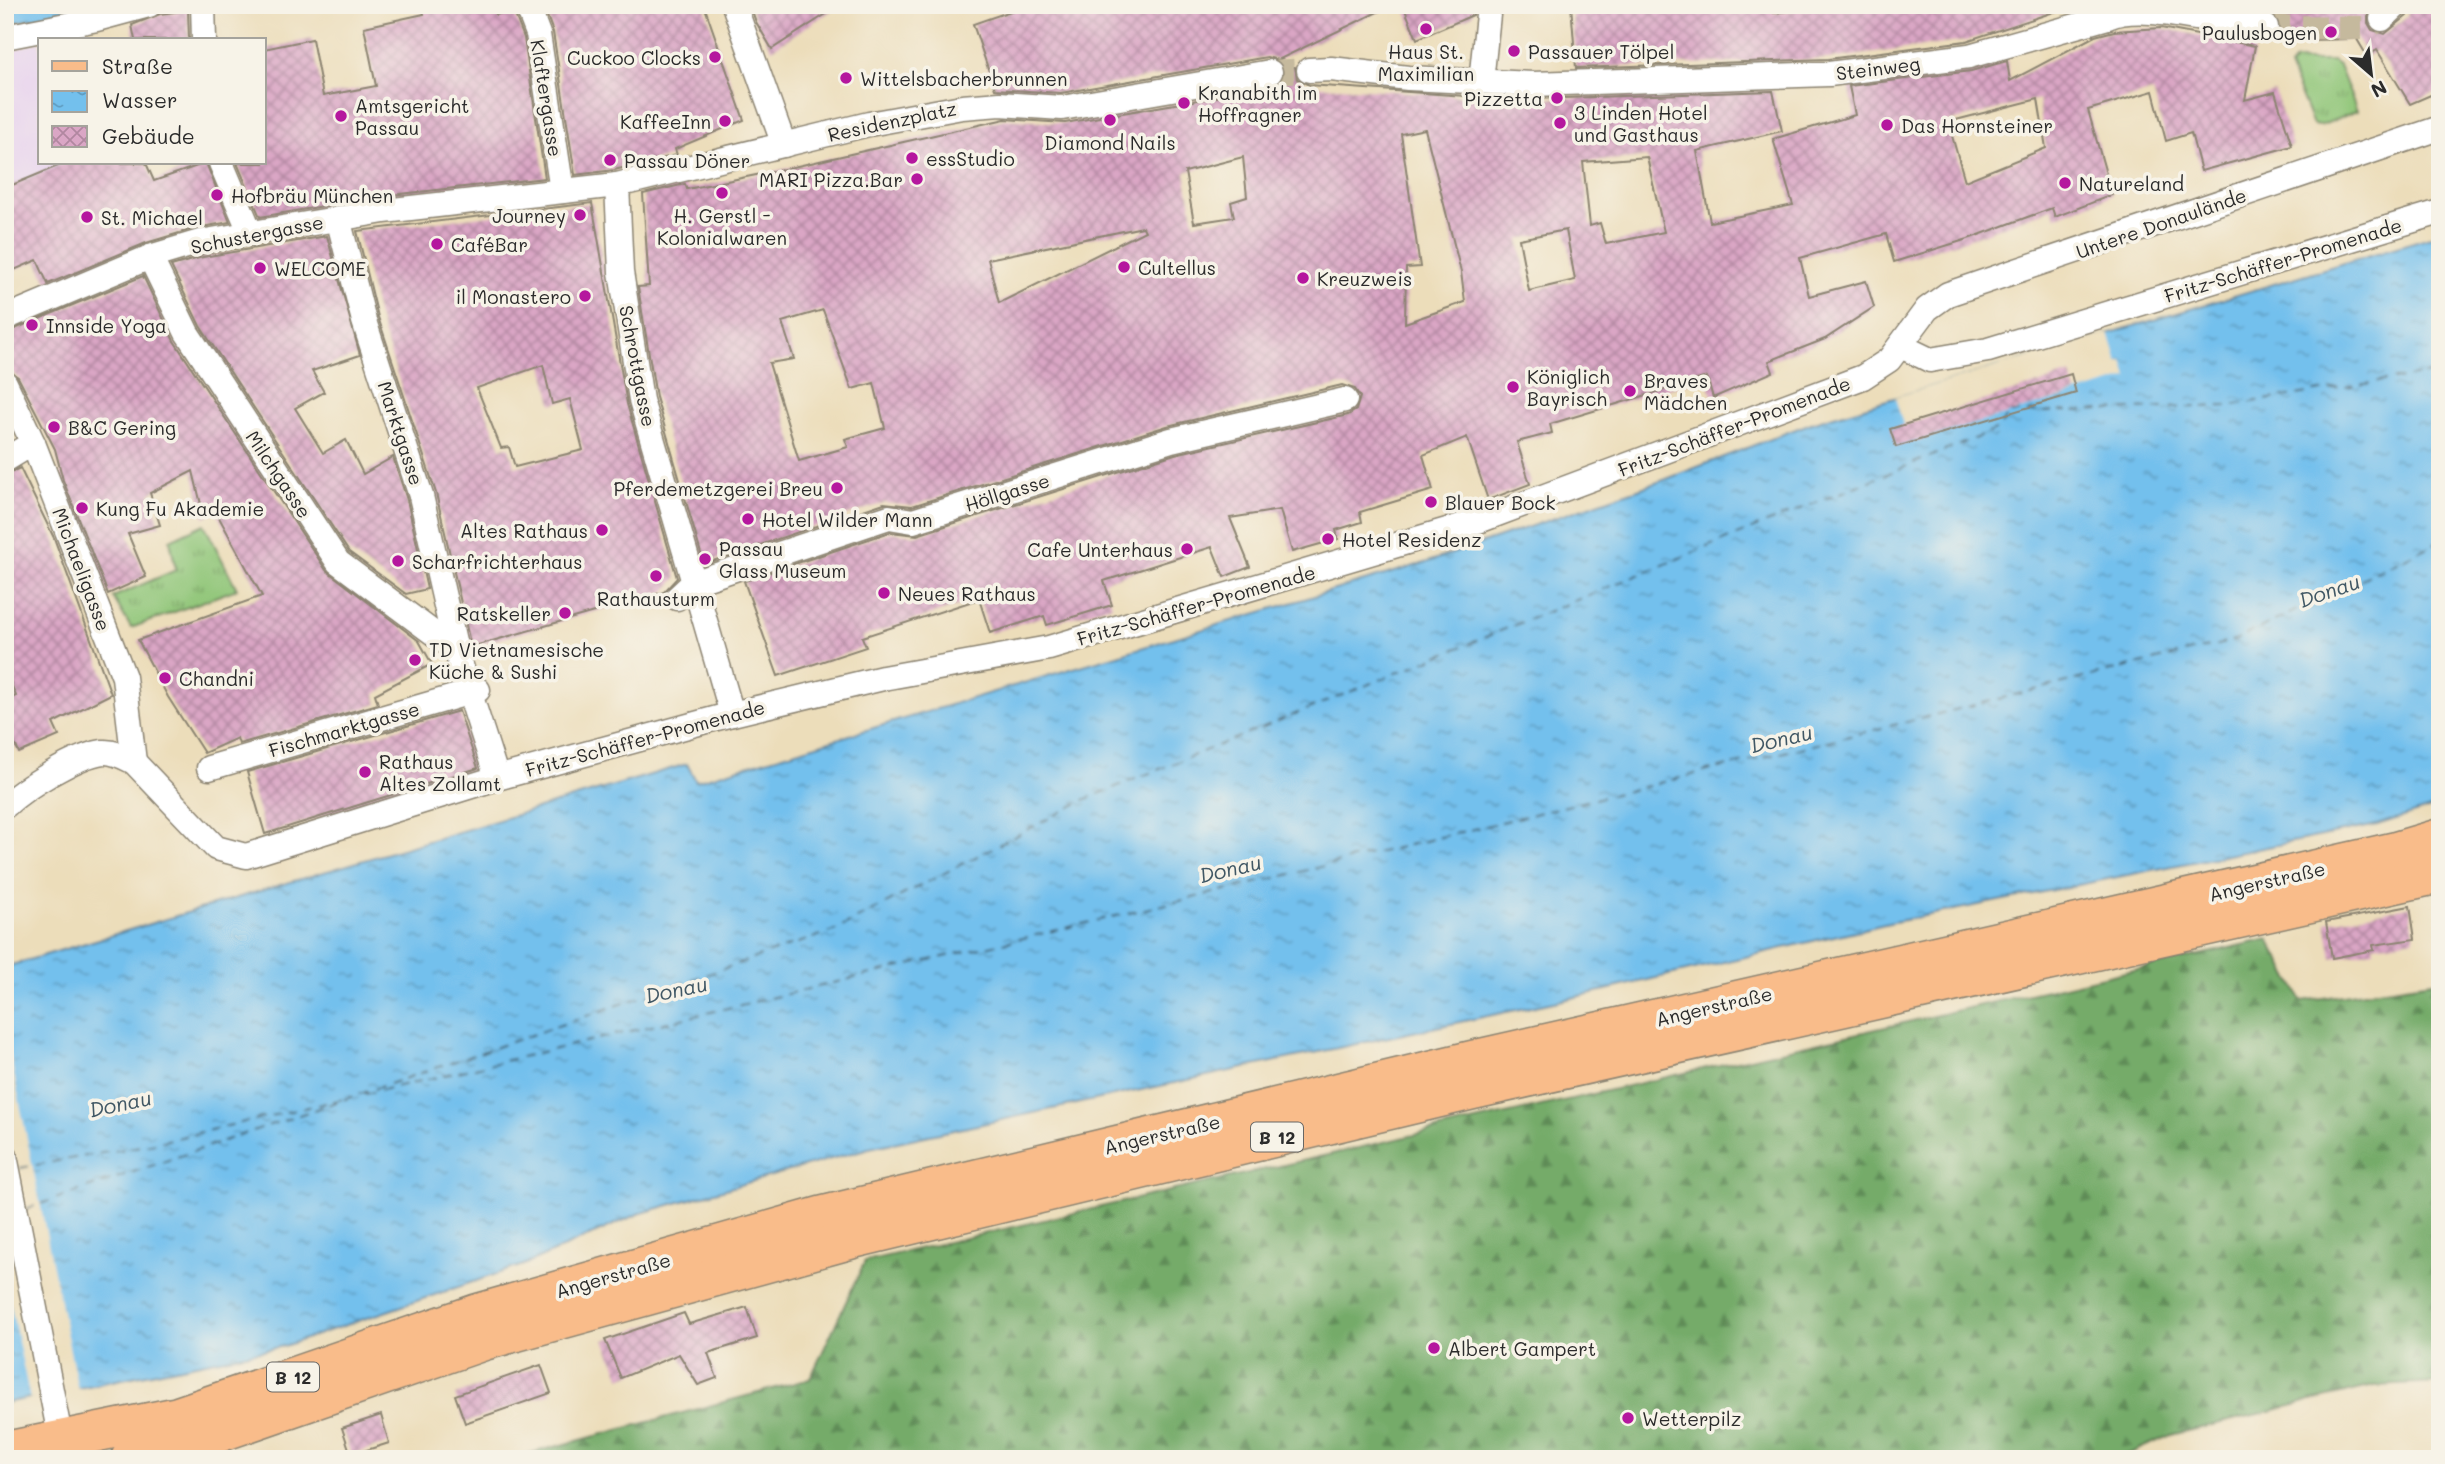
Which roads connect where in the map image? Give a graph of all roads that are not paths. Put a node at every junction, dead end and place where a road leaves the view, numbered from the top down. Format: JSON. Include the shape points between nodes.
{"nodes":[{"id":1,"x":149,"y":5,"type":"edge"},
{"id":2,"x":203,"y":5,"type":"edge"},
{"id":3,"x":527,"y":5,"type":"edge"},
{"id":4,"x":734,"y":5,"type":"edge"},
{"id":5,"x":1489,"y":5,"type":"edge"},
{"id":6,"x":2115,"y":8,"type":"edge"},
{"id":7,"x":2266,"y":27,"type":"tunnel mouth"},
{"id":8,"x":5,"y":37,"type":"edge"},
{"id":9,"x":204,"y":38,"type":"edge"},
{"id":10,"x":1320,"y":69,"type":"tunnel mouth"},
{"id":11,"x":1270,"y":72,"type":"tunnel mouth"},
{"id":12,"x":1481,"y":82,"type":"junction"},
{"id":13,"x":2440,"y":128,"type":"edge"},
{"id":14,"x":784,"y":145,"type":"junction"},
{"id":15,"x":221,"y":164,"type":"edge"},
{"id":16,"x":617,"y":185,"type":"junction"},
{"id":17,"x":562,"y":191,"type":"junction"},
{"id":18,"x":2440,"y":212,"type":"edge"},
{"id":19,"x":338,"y":218,"type":"junction"},
{"id":20,"x":251,"y":234,"type":"junction"},
{"id":21,"x":150,"y":257,"type":"junction"},
{"id":22,"x":5,"y":318,"type":"edge"},
{"id":23,"x":1901,"y":346,"type":"junction"},
{"id":24,"x":5,"y":383,"type":"edge"},
{"id":25,"x":1345,"y":400,"type":"dead end"},
{"id":26,"x":33,"y":443,"type":"junction"},
{"id":27,"x":5,"y":460,"type":"edge"},
{"id":28,"x":685,"y":590,"type":"junction"},
{"id":29,"x":456,"y":650,"type":"junction"},
{"id":30,"x":475,"y":691,"type":"junction"},
{"id":31,"x":732,"y":713,"type":"junction"},
{"id":32,"x":134,"y":762,"type":"junction"},
{"id":33,"x":209,"y":768,"type":"dead end"},
{"id":34,"x":497,"y":779,"type":"junction"},
{"id":35,"x":5,"y":806,"type":"edge"},
{"id":36,"x":2440,"y":838,"type":"edge"},
{"id":37,"x":2440,"y":874,"type":"edge"},
{"id":38,"x":5,"y":1156,"type":"edge"},
{"id":39,"x":62,"y":1450,"type":"edge"},
{"id":40,"x":5,"y":1451,"type":"edge"},
{"id":41,"x":130,"y":1459,"type":"edge"}],
"edges":[{"from":1,"to":8,"type":"street"},
{"from":2,"to":9,"type":"street"},
{"from":3,"to":17,"type":"street","name":"Klaftergasse","via":[[538,34]]},
{"from":4,"to":14,"type":"street"},
{"from":5,"to":12,"type":"street"},
{"from":6,"to":7,"type":"street","name":"Steinweg","via":[[2160,9],[2226,25]]},
{"from":6,"to":12,"type":"street","name":"Steinweg","via":[[2108,17],[1969,56],[1829,74],[1566,84]]},
{"from":10,"to":12,"type":"street","name":"Steinweg"},
{"from":11,"to":14,"type":"street","name":"Residenzplatz","via":[[1062,108],[962,107]]},
{"from":13,"to":23,"type":"street","name":"Untere Donaulände","via":[[1948,294],[1927,309]]},
{"from":14,"to":16,"type":"street","name":"Residenzplatz"},
{"from":15,"to":20,"type":"street"},
{"from":16,"to":17,"type":"street","name":"Residenzplatz"},
{"from":16,"to":28,"type":"street","name":"Schrottgasse","via":[[621,271],[641,400]]},
{"from":17,"to":19,"type":"street","name":"Schustergasse"},
{"from":18,"to":23,"type":"street","name":"Fritz-Schäffer-Promenade","via":[[1988,350],[1930,360]]},
{"from":19,"to":20,"type":"street","name":"Schustergasse"},
{"from":19,"to":29,"type":"street","name":"Marktgasse","via":[[364,321],[421,496]]},
{"from":20,"to":21,"type":"street","name":"Schustergasse","via":[[200,242]]},
{"from":21,"to":22,"type":"street","name":"Schustergasse"},
{"from":21,"to":29,"type":"street","name":"Milchgasse","via":[[187,333],[338,562]]},
{"from":23,"to":31,"type":"street","name":"Fritz-Schäffer-Promenade","via":[[1863,377],[1481,520],[1049,648],[883,678]]},
{"from":24,"to":26,"type":"street","name":"Michaeligasse"},
{"from":25,"to":28,"type":"street","name":"Höllgasse","via":[[1171,440],[913,521],[889,517]]},
{"from":26,"to":27,"type":"street"},
{"from":26,"to":32,"type":"street","name":"Michaeligasse","via":[[124,677]]},
{"from":28,"to":31,"type":"street","name":"Schrottgasse"},
{"from":29,"to":30,"type":"street","name":"Marktgasse"},
{"from":30,"to":33,"type":"street","name":"Fischmarktgasse"},
{"from":30,"to":34,"type":"street","name":"Marktgasse"},
{"from":31,"to":34,"type":"street","name":"Fritz-Schäffer-Promenade"},
{"from":32,"to":34,"type":"street","name":"Fritz-Schäffer-Promenade","via":[[216,848],[246,856]]},
{"from":32,"to":35,"type":"street","via":[[102,752],[47,778]]},
{"from":36,"to":39,"type":"main road","name":"Angerstraße","number":"B 12","via":[[1472,1060],[820,1216],[478,1313],[178,1416]]},
{"from":37,"to":41,"type":"main road","name":"Angerstraße","number":"B 12","via":[[1473,1090],[857,1238],[484,1340],[204,1438]]},
{"from":38,"to":39,"type":"street"},
{"from":39,"to":40,"type":"main road","name":"Angerstraße","number":"B 12"}]}
